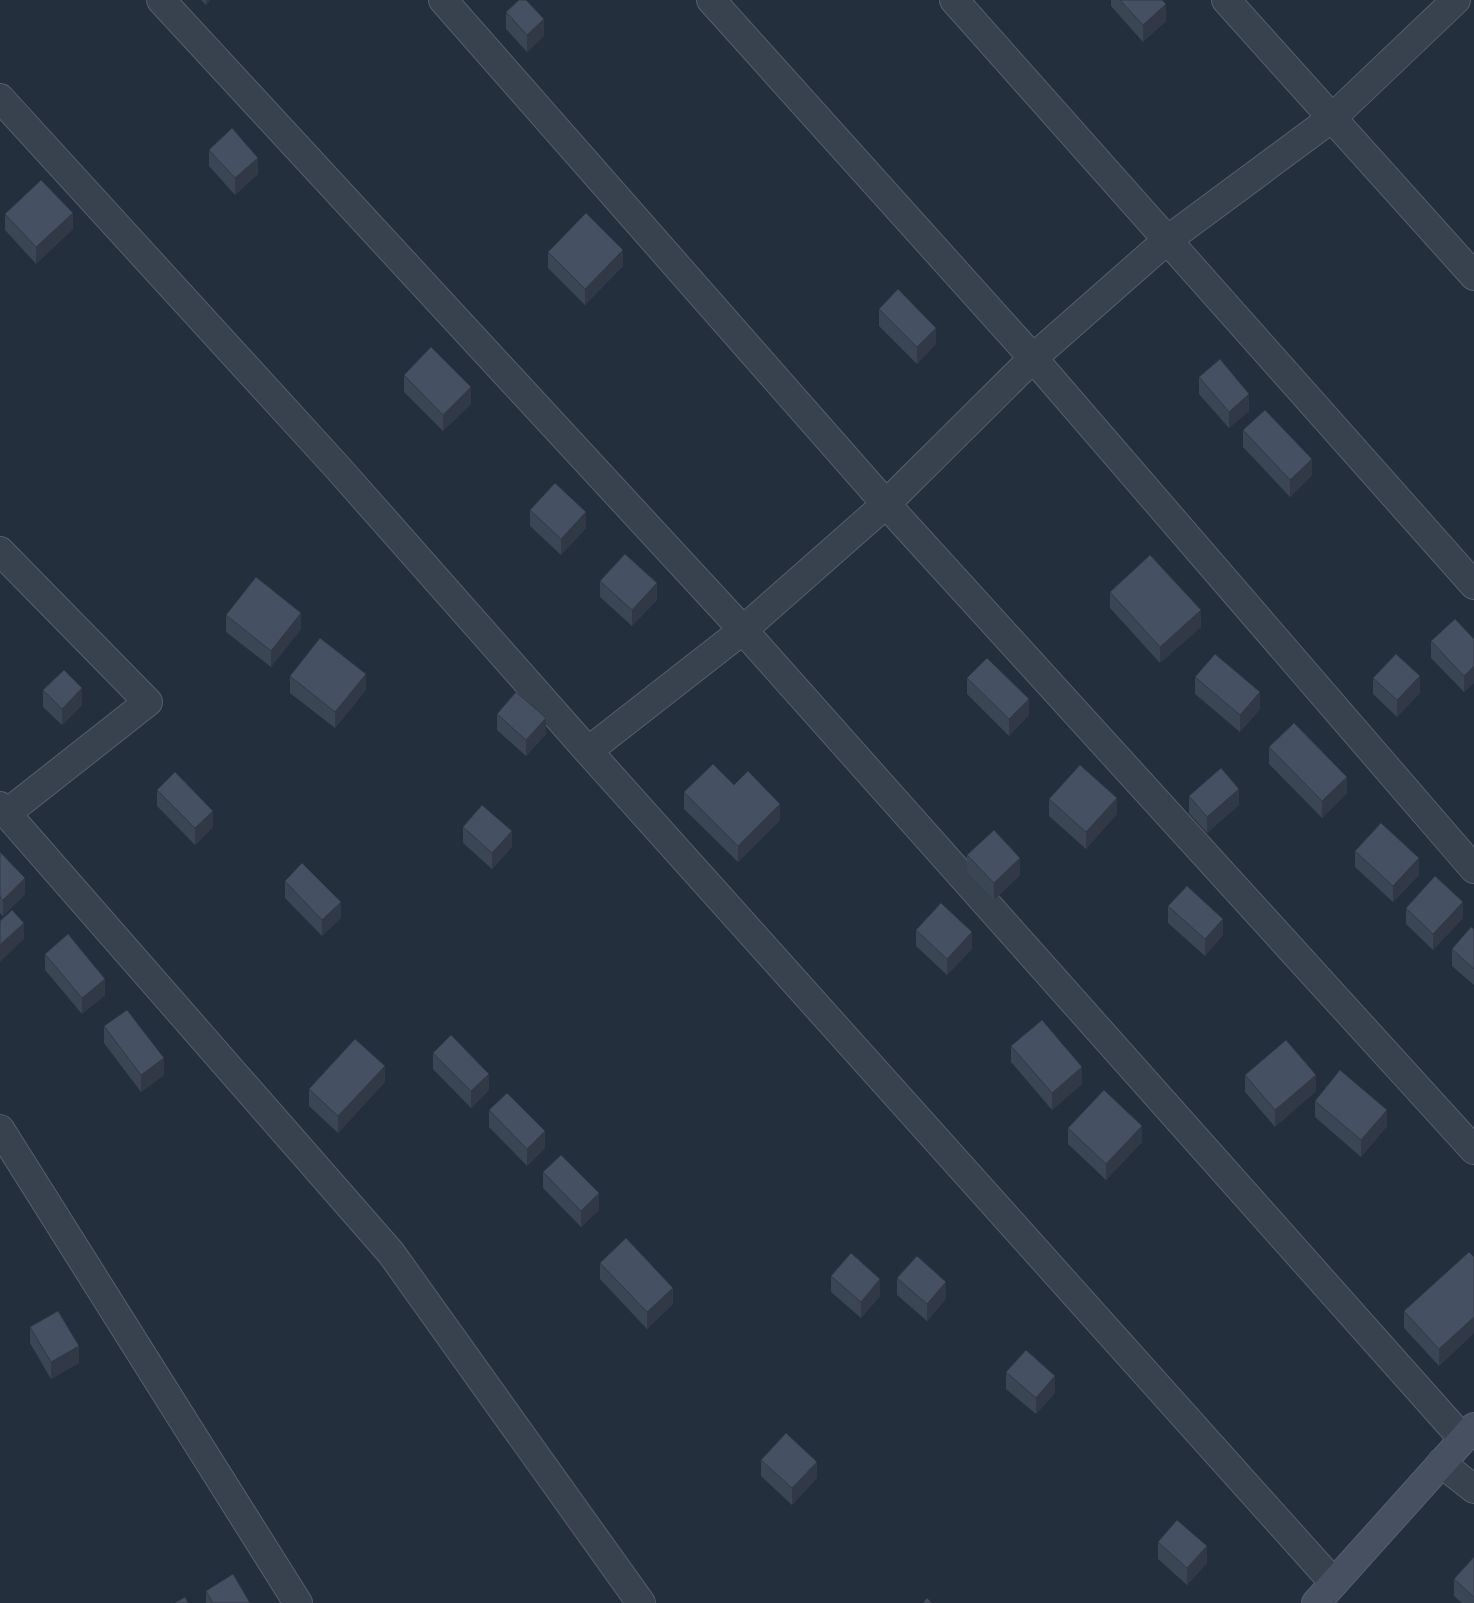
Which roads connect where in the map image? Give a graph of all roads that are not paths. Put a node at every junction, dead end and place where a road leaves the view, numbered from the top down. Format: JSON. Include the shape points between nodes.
{"nodes":[{"id":1,"x":161,"y":0,"type":"edge"},
{"id":2,"x":444,"y":0,"type":"edge"},
{"id":3,"x":711,"y":0,"type":"edge"},
{"id":4,"x":954,"y":0,"type":"edge"},
{"id":5,"x":1226,"y":0,"type":"edge"},
{"id":6,"x":1456,"y":0,"type":"edge"},
{"id":7,"x":0,"y":98,"type":"edge"},
{"id":8,"x":1332,"y":118,"type":"junction"},
{"id":9,"x":1166,"y":241,"type":"junction"},
{"id":10,"x":1474,"y":276,"type":"edge"},
{"id":11,"x":1033,"y":358,"type":"junction"},
{"id":12,"x":886,"y":504,"type":"junction"},
{"id":13,"x":0,"y":551,"type":"edge"},
{"id":14,"x":1474,"y":585,"type":"edge"},
{"id":15,"x":743,"y":630,"type":"junction"},
{"id":16,"x":588,"y":751,"type":"junction"},
{"id":17,"x":3,"y":810,"type":"edge"},
{"id":18,"x":1474,"y":869,"type":"edge"},
{"id":19,"x":0,"y":1129,"type":"edge"},
{"id":20,"x":1474,"y":1150,"type":"edge"},
{"id":21,"x":1468,"y":1433,"type":"edge"},
{"id":22,"x":1441,"y":1463,"type":"junction"},
{"id":23,"x":1474,"y":1490,"type":"edge"},
{"id":24,"x":1334,"y":1583,"type":"junction"},
{"id":25,"x":298,"y":1603,"type":"edge"},
{"id":26,"x":641,"y":1603,"type":"edge"},
{"id":27,"x":1316,"y":1603,"type":"edge"}],
"edges":[{"from":1,"to":15,"type":"street"},
{"from":2,"to":12,"type":"street"},
{"from":3,"to":11,"type":"street"},
{"from":4,"to":9,"type":"street"},
{"from":5,"to":8,"type":"street"},
{"from":6,"to":8,"type":"street"},
{"from":7,"to":16,"type":"street","via":[[338,468]]},
{"from":8,"to":9,"type":"street"},
{"from":8,"to":10,"type":"street"},
{"from":9,"to":11,"type":"street"},
{"from":9,"to":14,"type":"street"},
{"from":11,"to":12,"type":"street"},
{"from":11,"to":18,"type":"street"},
{"from":12,"to":15,"type":"street"},
{"from":12,"to":20,"type":"street"},
{"from":13,"to":17,"type":"street","via":[[148,702]]},
{"from":15,"to":16,"type":"street"},
{"from":15,"to":21,"type":"street"},
{"from":16,"to":24,"type":"street"},
{"from":17,"to":26,"type":"street","via":[[391,1253]]},
{"from":19,"to":25,"type":"street"},
{"from":21,"to":22,"type":"street"},
{"from":22,"to":23,"type":"street"},
{"from":22,"to":24,"type":"street"},
{"from":24,"to":27,"type":"street"}]}
